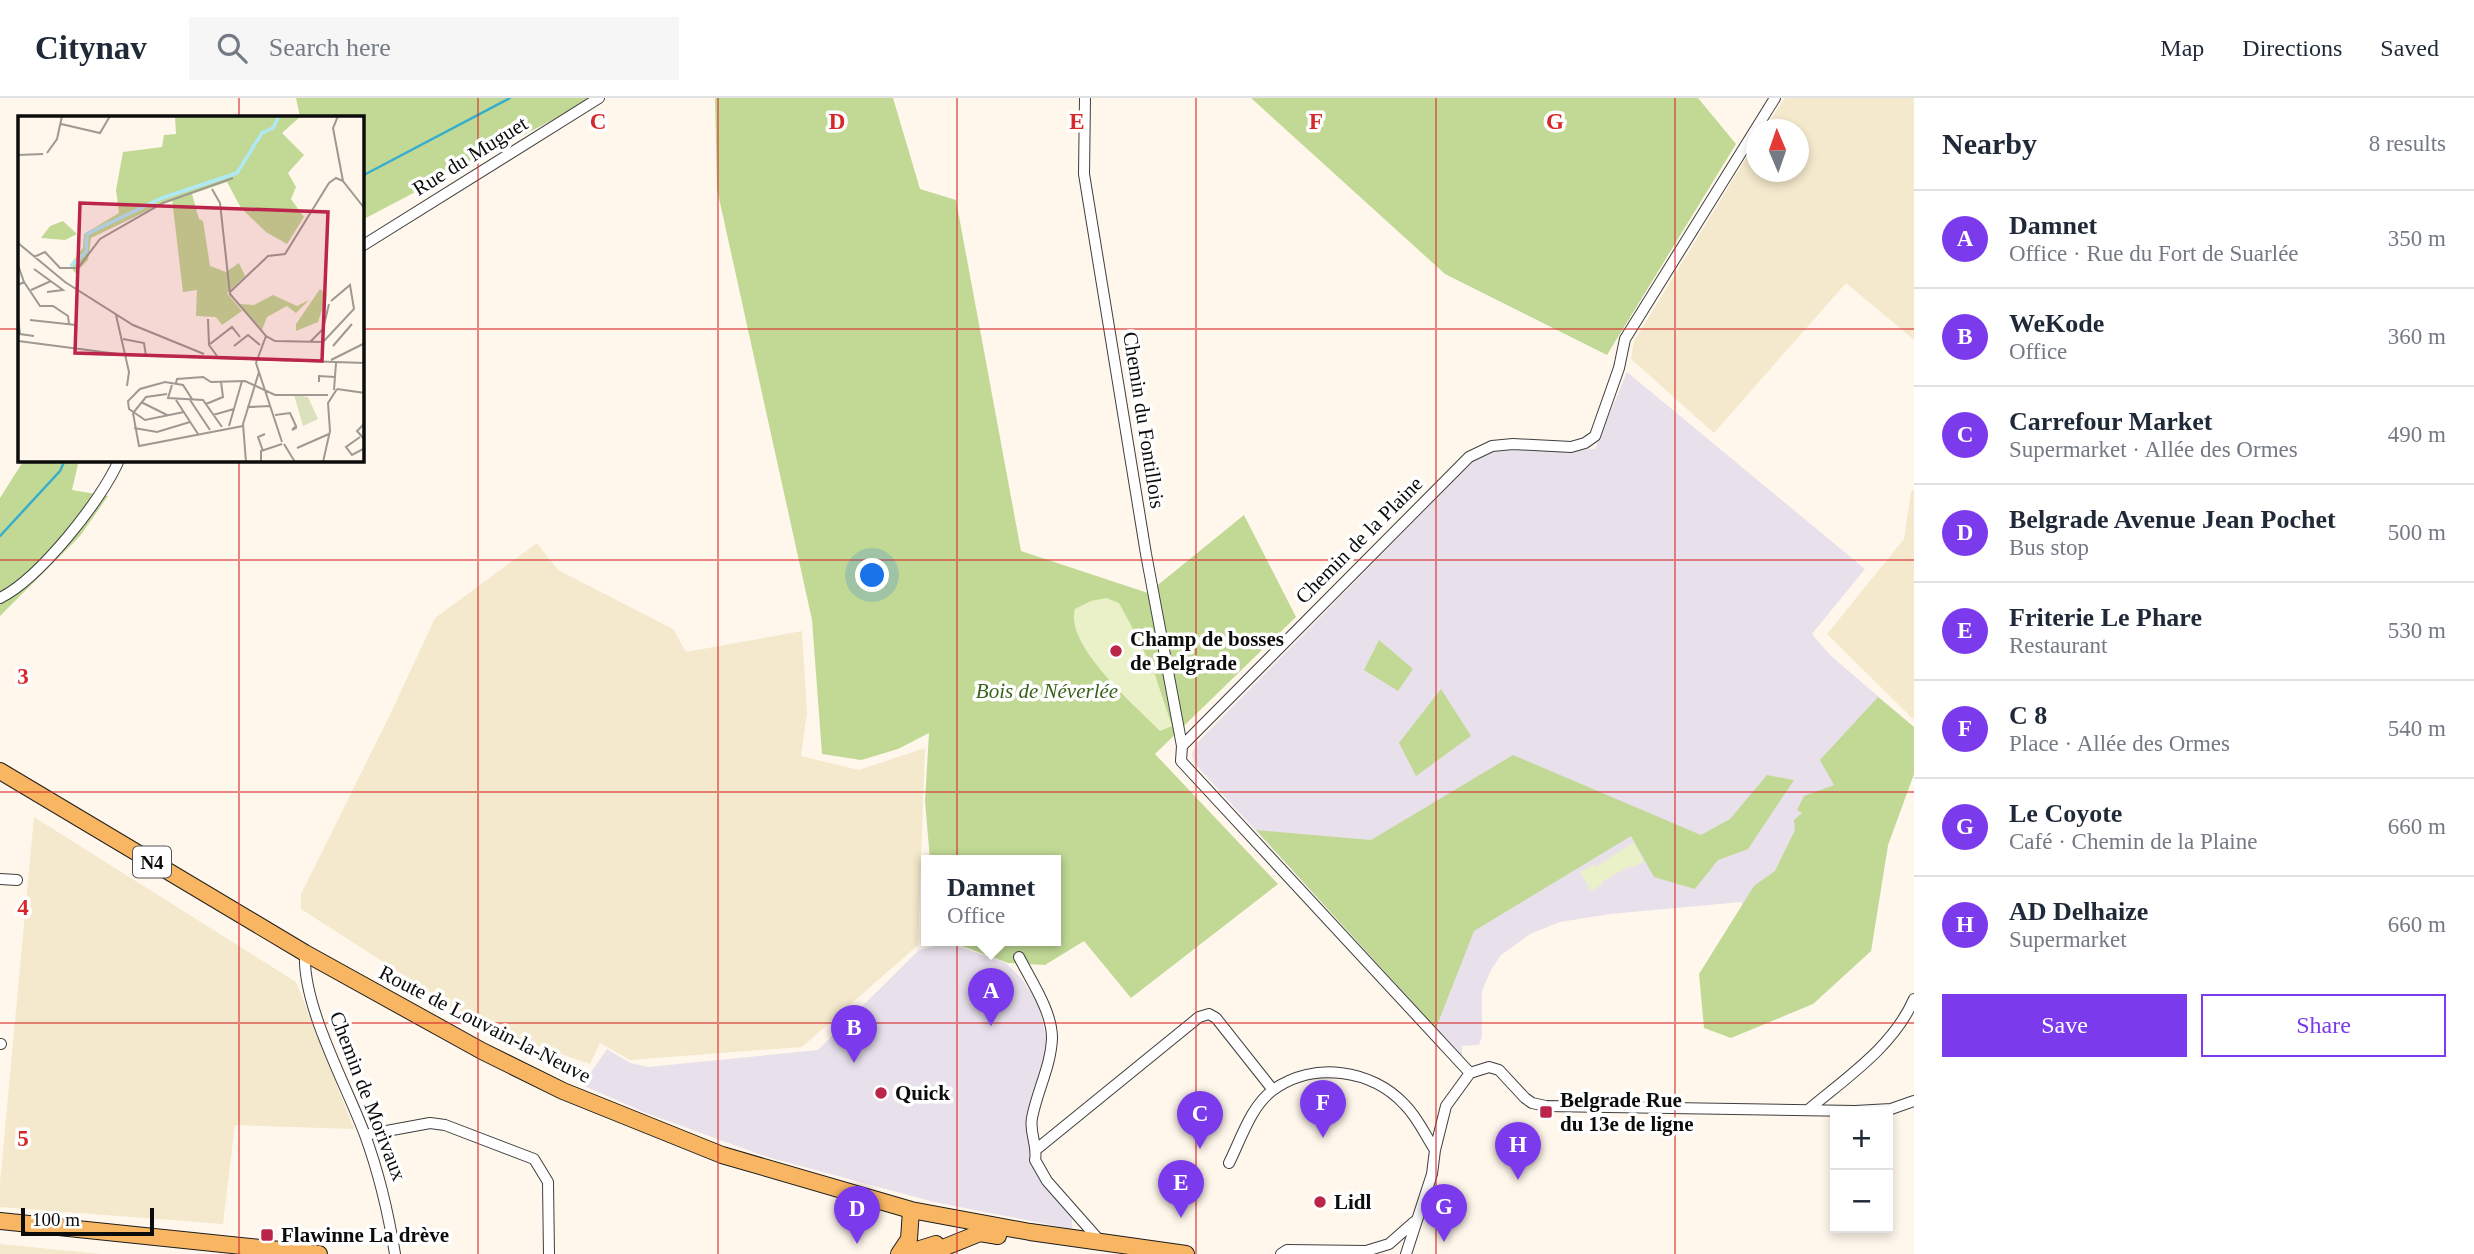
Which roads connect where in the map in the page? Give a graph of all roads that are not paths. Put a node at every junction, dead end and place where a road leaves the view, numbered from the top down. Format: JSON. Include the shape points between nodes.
{"nodes":[{"id":1,"x":599,"y":98,"type":"edge"},
{"id":2,"x":1085,"y":98,"type":"edge"},
{"id":3,"x":1775,"y":98,"type":"edge"},
{"id":4,"x":364,"y":245,"type":"edge"},
{"id":5,"x":119,"y":462,"type":"edge"},
{"id":6,"x":0,"y":598,"type":"edge"},
{"id":7,"x":1182,"y":746,"type":"junction"},
{"id":8,"x":0,"y":771,"type":"edge"},
{"id":9,"x":0,"y":879,"type":"edge"},
{"id":10,"x":17,"y":880,"type":"dead end"},
{"id":11,"x":305,"y":953,"type":"junction"},
{"id":12,"x":1019,"y":957,"type":"dead end"},
{"id":13,"x":1914,"y":999,"type":"edge"},
{"id":14,"x":1469,"y":1073,"type":"junction"},
{"id":15,"x":1273,"y":1090,"type":"junction"},
{"id":16,"x":1914,"y":1101,"type":"edge"},
{"id":17,"x":1808,"y":1110,"type":"junction"},
{"id":18,"x":365,"y":1135,"type":"junction"},
{"id":19,"x":1038,"y":1148,"type":"junction"},
{"id":20,"x":1435,"y":1150,"type":"junction"},
{"id":21,"x":1229,"y":1163,"type":"dead end"},
{"id":22,"x":911,"y":1210,"type":"junction"},
{"id":23,"x":1418,"y":1219,"type":"junction"},
{"id":24,"x":0,"y":1221,"type":"edge"},
{"id":25,"x":984,"y":1224,"type":"junction"},
{"id":26,"x":1030,"y":1232,"type":"junction"},
{"id":27,"x":1101,"y":1242,"type":"junction"},
{"id":28,"x":318,"y":1254,"type":"edge"},
{"id":29,"x":395,"y":1254,"type":"edge"},
{"id":30,"x":549,"y":1254,"type":"edge"},
{"id":31,"x":901,"y":1254,"type":"edge"},
{"id":32,"x":928,"y":1254,"type":"edge"},
{"id":33,"x":1186,"y":1254,"type":"edge"},
{"id":34,"x":1281,"y":1254,"type":"edge"},
{"id":35,"x":1406,"y":1254,"type":"edge"}],
"edges":[{"from":1,"to":4,"type":"street","name":"Rue du Muguet"},
{"from":2,"to":7,"type":"street","name":"Chemin du Fontillois","via":[[1084,174]]},
{"from":3,"to":7,"type":"street","name":"Chemin de la Plaine","via":[[1625,339],[1595,436],[1571,447],[1492,446],[1469,457]]},
{"from":5,"to":6,"type":"street","via":[[63,543]]},
{"from":7,"to":14,"type":"street","via":[[1181,761]]},
{"from":8,"to":11,"type":"main road","name":"Route de Louvain-la-Neuve","number":"N4"},
{"from":9,"to":10,"type":"street"},
{"from":11,"to":18,"type":"street","name":"Chemin de Morivaux","via":[[310,999]]},
{"from":11,"to":22,"type":"main road","name":"Route de Louvain-la-Neuve","number":"N4","via":[[564,1091],[722,1155]]},
{"from":12,"to":19,"type":"street","via":[[1038,993],[1052,1037],[1031,1121]]},
{"from":13,"to":17,"type":"street","via":[[1887,1042]]},
{"from":14,"to":17,"type":"street","via":[[1489,1067],[1499,1070],[1525,1098],[1546,1106]]},
{"from":14,"to":20,"type":"street","via":[[1446,1106]]},
{"from":15,"to":19,"type":"street","via":[[1209,1014],[1199,1017]]},
{"from":15,"to":20,"type":"street","via":[[1302,1076],[1330,1071],[1379,1084],[1407,1106]]},
{"from":15,"to":21,"type":"street","via":[[1255,1109]]},
{"from":16,"to":17,"type":"street","via":[[1876,1111]]},
{"from":18,"to":29,"type":"street","name":"Chemin de Morivaux","via":[[386,1198]]},
{"from":18,"to":30,"type":"street","via":[[429,1123],[445,1125],[534,1159],[548,1182]]},
{"from":19,"to":27,"type":"street","via":[[1035,1160],[1047,1181]]},
{"from":20,"to":23,"type":"street"},
{"from":22,"to":25,"type":"main road","name":"Route de Louvain-la-Neuve","number":"N4"},
{"from":22,"to":31,"type":"main road","via":[[909,1239]]},
{"from":23,"to":34,"type":"street","via":[[1389,1244],[1366,1251],[1287,1250]]},
{"from":23,"to":35,"type":"street"},
{"from":24,"to":28,"type":"main road"},
{"from":25,"to":26,"type":"main road","name":"Route de Louvain-la-Neuve","number":"N4"},
{"from":25,"to":31,"type":"main road"},
{"from":26,"to":27,"type":"main road","number":"N4"},
{"from":26,"to":32,"type":"main road","via":[[1017,1237],[980,1233]]},
{"from":27,"to":33,"type":"main road","number":"N4"}]}
